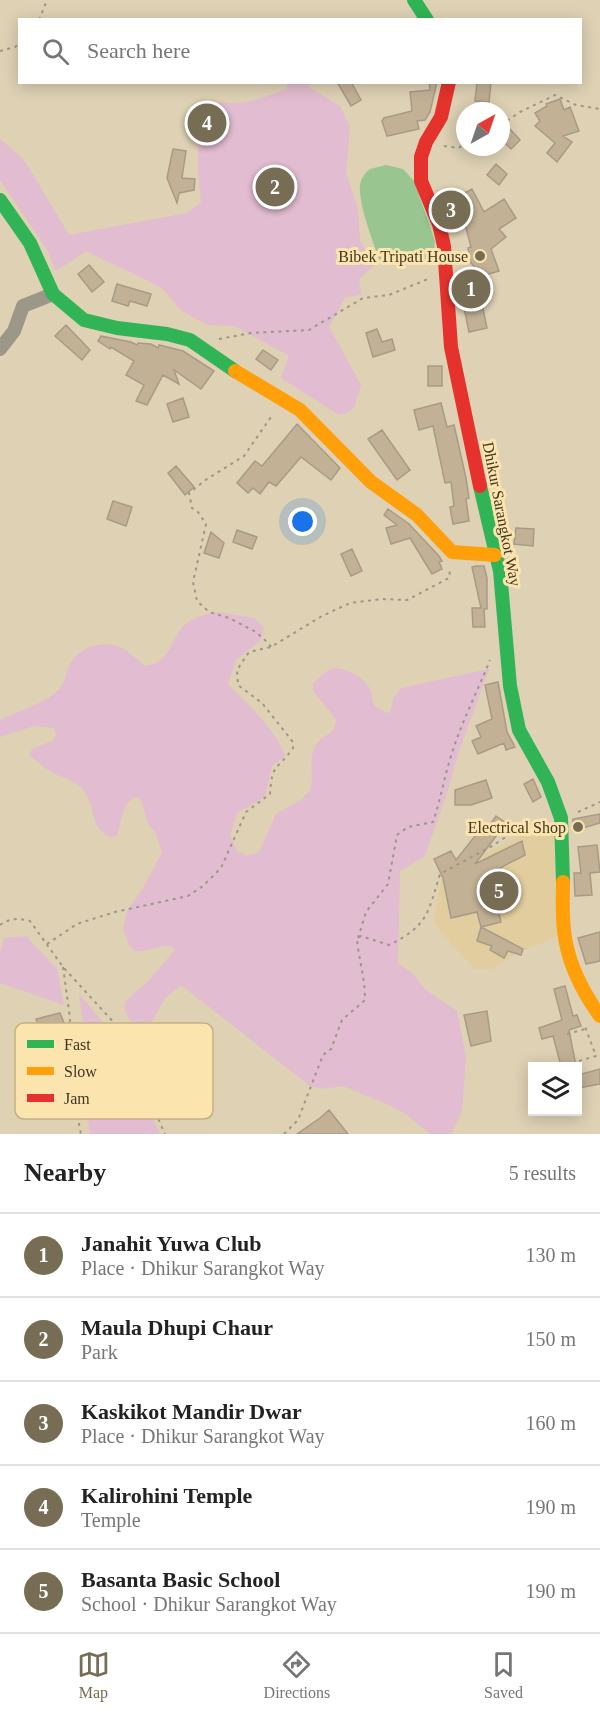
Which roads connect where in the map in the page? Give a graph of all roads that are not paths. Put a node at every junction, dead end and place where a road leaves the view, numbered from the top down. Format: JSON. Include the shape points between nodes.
{"nodes":[{"id":1,"x":414,"y":0,"type":"edge"},
{"id":2,"x":426,"y":18,"type":"edge"},
{"id":3,"x":449,"y":84,"type":"edge"},
{"id":4,"x":0,"y":200,"type":"edge"},
{"id":5,"x":53,"y":294,"type":"junction"},
{"id":6,"x":0,"y":349,"type":"edge"},
{"id":7,"x":495,"y":555,"type":"junction"},
{"id":8,"x":600,"y":1016,"type":"edge"}],
"edges":[{"from":1,"to":2,"type":"street"},
{"from":3,"to":7,"type":"street","name":"Dhikur Sarangkot Way","via":[[441,117],[426,142],[421,181],[439,224],[447,271],[452,347]]},
{"from":4,"to":5,"type":"street","via":[[30,243]]},
{"from":5,"to":6,"type":"street","via":[[23,306],[14,331]]},
{"from":5,"to":7,"type":"street","via":[[84,320],[190,340],[244,378],[300,410],[371,482],[417,515],[452,552]]},
{"from":7,"to":8,"type":"street","name":"Dhikur Sarangkot Way","via":[[519,730],[548,782],[559,812],[568,950],[584,993]]}]}
